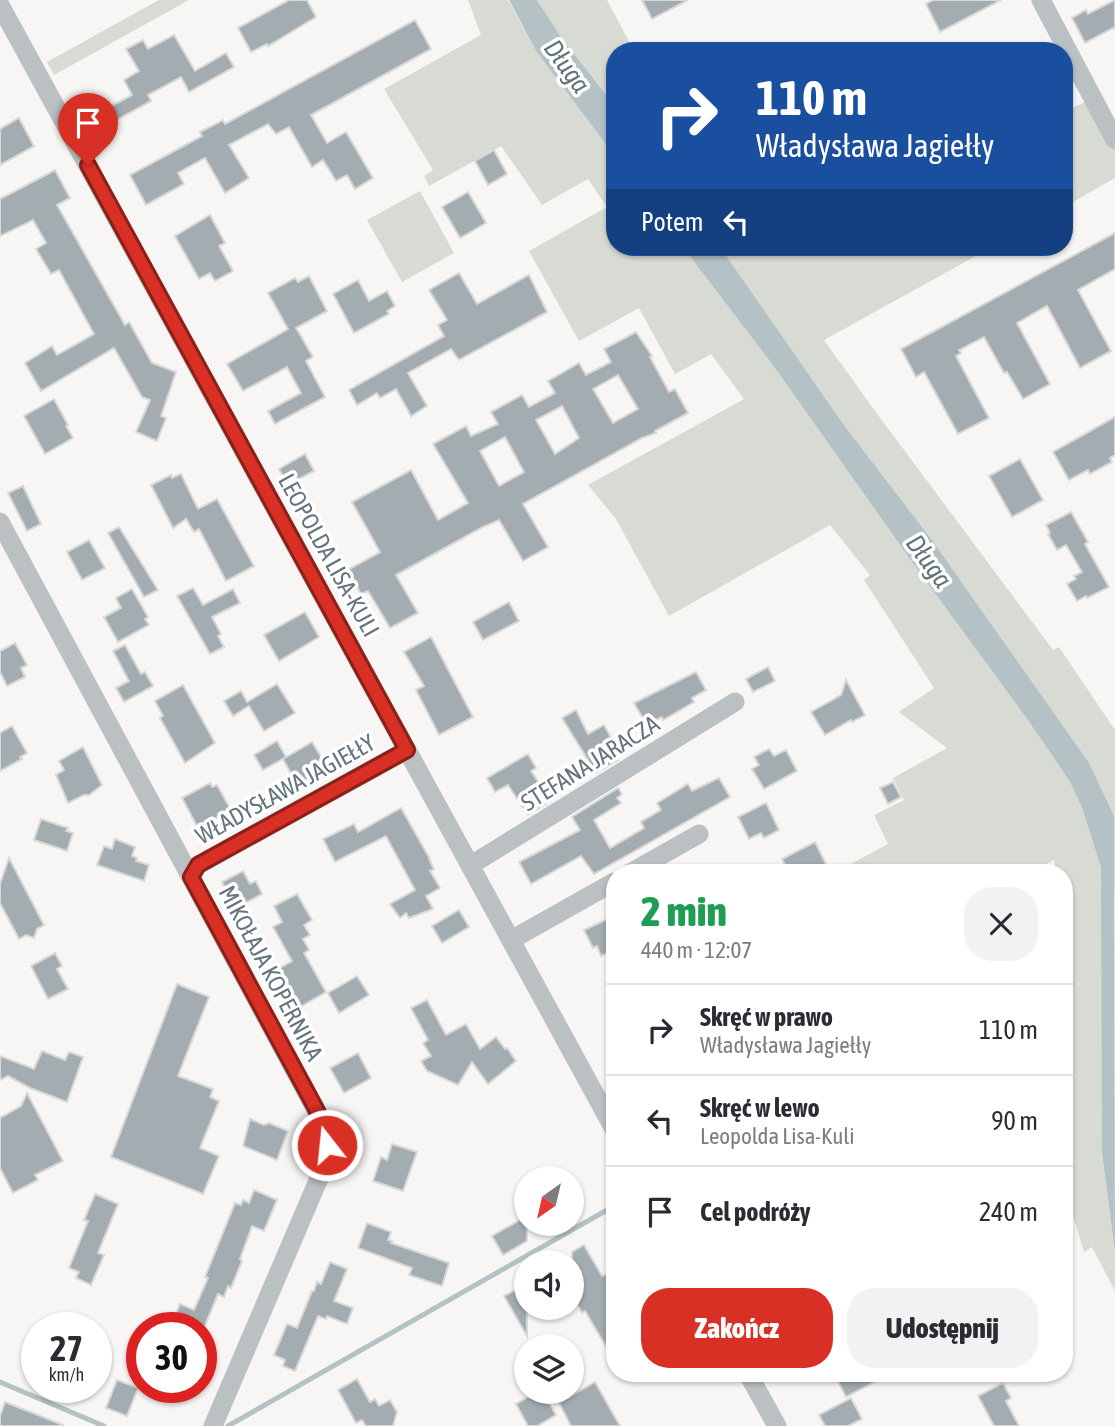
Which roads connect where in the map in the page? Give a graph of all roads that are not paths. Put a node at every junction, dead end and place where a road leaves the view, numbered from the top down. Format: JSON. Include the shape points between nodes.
{"nodes":[{"id":1,"x":1041,"y":0,"type":"edge"},
{"id":2,"x":0,"y":5,"type":"edge"},
{"id":3,"x":1063,"y":42,"type":"edge"},
{"id":4,"x":1073,"y":61,"type":"edge"},
{"id":5,"x":1115,"y":140,"type":"edge"},
{"id":6,"x":0,"y":522,"type":"edge"},
{"id":7,"x":735,"y":702,"type":"dead end"},
{"id":8,"x":407,"y":750,"type":"junction"},
{"id":9,"x":699,"y":834,"type":"dead end"},
{"id":10,"x":646,"y":864,"type":"edge"},
{"id":11,"x":471,"y":866,"type":"junction"},
{"id":12,"x":191,"y":877,"type":"junction"},
{"id":13,"x":606,"y":887,"type":"edge"},
{"id":14,"x":511,"y":940,"type":"junction"},
{"id":15,"x":606,"y":1114,"type":"edge"},
{"id":16,"x":752,"y":1382,"type":"edge"},
{"id":17,"x":213,"y":1426,"type":"edge"},
{"id":18,"x":777,"y":1426,"type":"edge"}],
"edges":[{"from":1,"to":3,"type":"street"},
{"from":2,"to":8,"type":"street","name":"LEOPOLDA LISA-KULI"},
{"from":4,"to":5,"type":"street"},
{"from":6,"to":12,"type":"street","name":"MIKOŁAJA KOPERNIKA"},
{"from":7,"to":11,"type":"street","name":"STEFANA JARACZA"},
{"from":8,"to":11,"type":"street","name":"LEOPOLDA LISA-KULI"},
{"from":8,"to":12,"type":"street","name":"WŁADYSŁAWA JAGIEŁŁY","via":[[198,865]]},
{"from":9,"to":10,"type":"street"},
{"from":11,"to":14,"type":"street","name":"LEOPOLDA LISA-KULI"},
{"from":12,"to":17,"type":"street","name":"MIKOŁAJA KOPERNIKA","via":[[315,1107],[327,1145],[323,1170]]},
{"from":13,"to":14,"type":"street"},
{"from":14,"to":15,"type":"street","name":"LEOPOLDA LISA-KULI"},
{"from":16,"to":18,"type":"street"}]}
